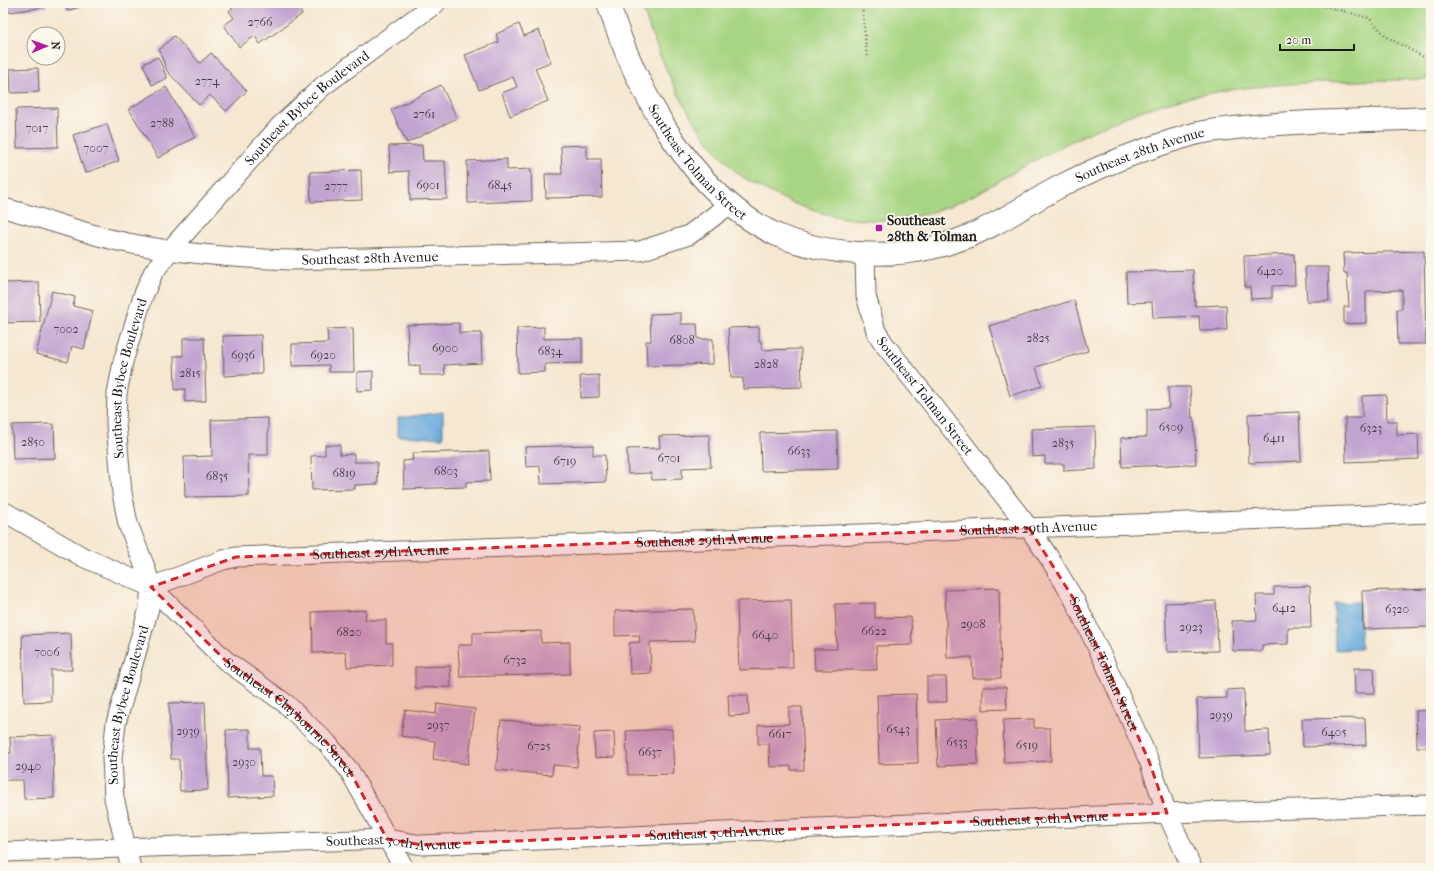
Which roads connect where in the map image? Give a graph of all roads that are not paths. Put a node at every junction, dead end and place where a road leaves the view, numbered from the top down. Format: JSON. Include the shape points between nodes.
{"nodes":[{"id":1,"x":436,"y":3,"type":"edge"},
{"id":2,"x":608,"y":3,"type":"edge"},
{"id":3,"x":1431,"y":118,"type":"edge"},
{"id":4,"x":730,"y":204,"type":"junction"},
{"id":5,"x":3,"y":208,"type":"edge"},
{"id":6,"x":170,"y":250,"type":"junction"},
{"id":7,"x":865,"y":254,"type":"junction"},
{"id":8,"x":3,"y":511,"type":"edge"},
{"id":9,"x":1431,"y":513,"type":"edge"},
{"id":10,"x":1029,"y":528,"type":"junction"},
{"id":11,"x":151,"y":586,"type":"junction"},
{"id":12,"x":1431,"y":805,"type":"edge"},
{"id":13,"x":1167,"y":813,"type":"junction"},
{"id":14,"x":387,"y":839,"type":"junction"},
{"id":15,"x":126,"y":848,"type":"junction"},
{"id":16,"x":3,"y":852,"type":"edge"},
{"id":17,"x":131,"y":868,"type":"edge"},
{"id":18,"x":404,"y":868,"type":"edge"},
{"id":19,"x":1192,"y":868,"type":"edge"}],
"edges":[{"from":1,"to":6,"type":"street","name":"Southeast Bybee Boulevard","via":[[323,86],[285,121]]},
{"from":2,"to":4,"type":"main road","name":"Southeast Tolman Street","via":[[623,46],[670,135],[707,182]]},
{"from":3,"to":7,"type":"main road","name":"Southeast 28th Avenue","via":[[1290,123],[1194,134],[1098,169],[1059,187],[984,230],[961,239],[896,254]]},
{"from":4,"to":6,"type":"street","name":"Southeast 28th Avenue","via":[[689,235],[640,251],[290,260]]},
{"from":4,"to":7,"type":"main road","name":"Southeast Tolman Street","via":[[777,234],[811,246]]},
{"from":5,"to":6,"type":"street","name":"Southeast 28th Avenue","via":[[84,232]]},
{"from":6,"to":11,"type":"street","name":"Southeast Bybee Boulevard","via":[[153,273],[142,296],[117,394],[118,448],[128,524]]},
{"from":7,"to":10,"type":"street","name":"Southeast Tolman Street","via":[[866,296],[876,331]]},
{"from":8,"to":11,"type":"street","via":[[83,557]]},
{"from":9,"to":10,"type":"street","name":"Southeast 29th Avenue"},
{"from":10,"to":11,"type":"street","name":"Southeast 29th Avenue","via":[[236,557]]},
{"from":10,"to":13,"type":"street","name":"Southeast Tolman Street","via":[[1050,559],[1085,623],[1149,761]]},
{"from":11,"to":14,"type":"street","name":"Southeast Claybourne Street","via":[[225,660],[286,704],[327,742],[349,770]]},
{"from":11,"to":15,"type":"street","name":"Southeast Bybee Boulevard","via":[[149,608],[116,723],[112,758],[114,798]]},
{"from":12,"to":13,"type":"street","name":"Southeast 30th Avenue"},
{"from":13,"to":14,"type":"street","name":"Southeast 30th Avenue","via":[[422,846]]},
{"from":13,"to":19,"type":"street","name":"Southeast Tolman Street"},
{"from":14,"to":15,"type":"street","name":"Southeast 30th Avenue"},
{"from":14,"to":18,"type":"street","name":"Southeast Claybourne Street"},
{"from":15,"to":16,"type":"street","name":"Southeast 30th Avenue"},
{"from":15,"to":17,"type":"street","name":"Southeast Bybee Boulevard"}]}
